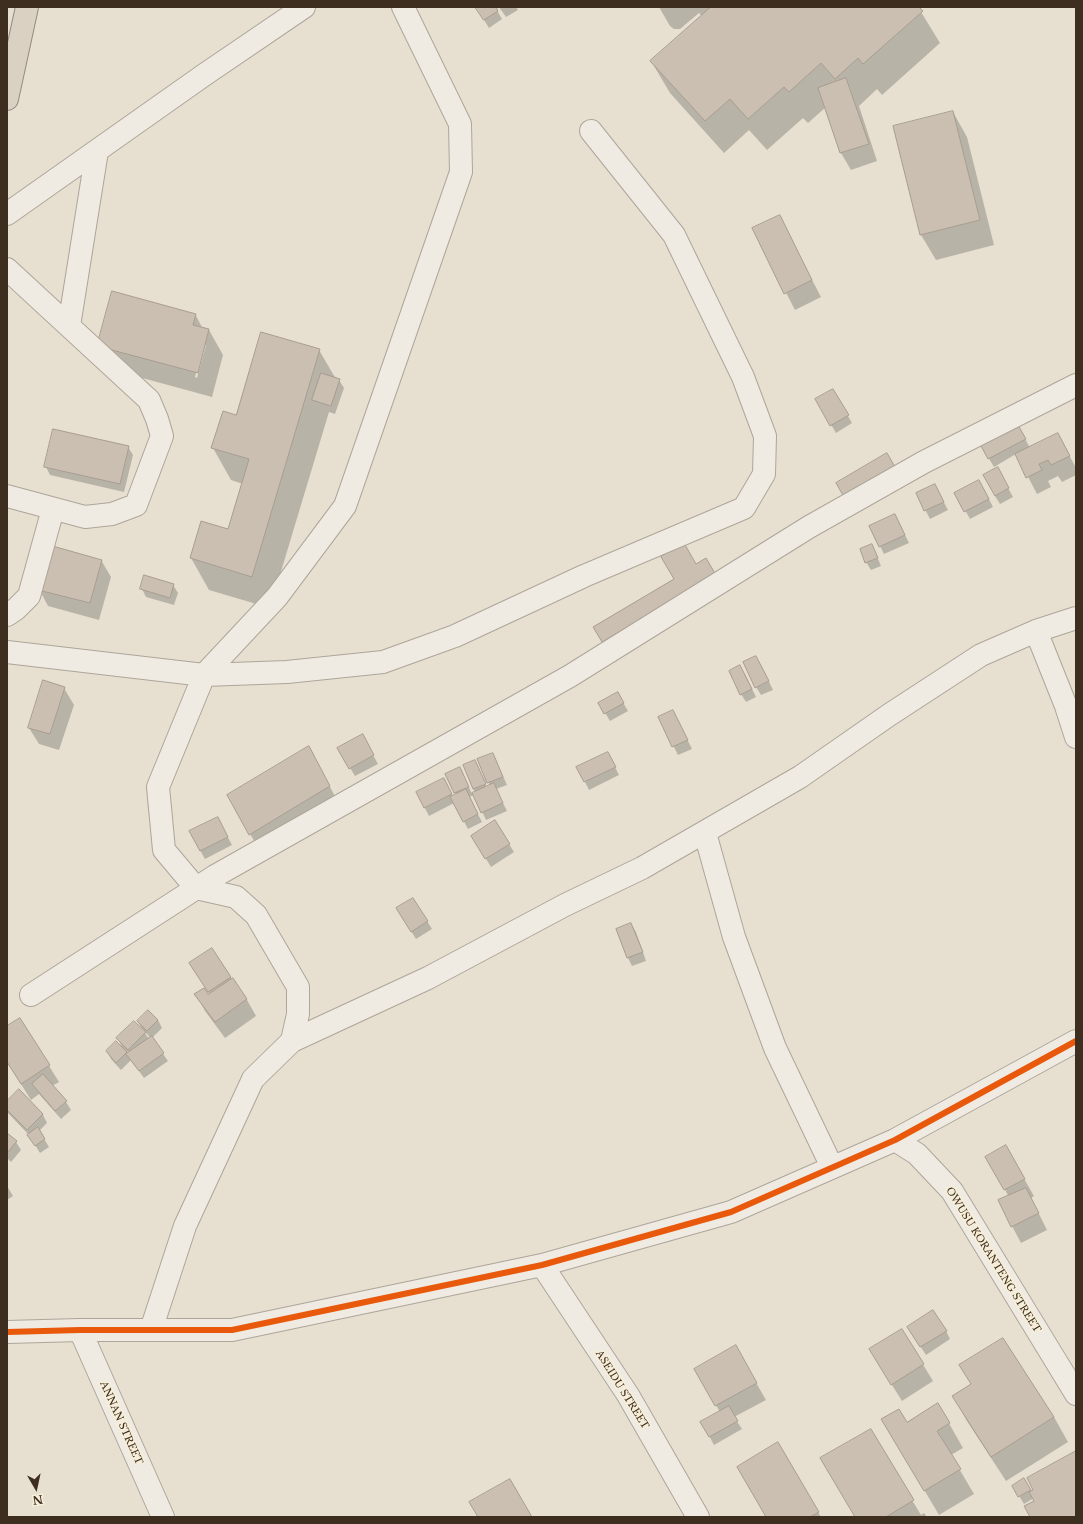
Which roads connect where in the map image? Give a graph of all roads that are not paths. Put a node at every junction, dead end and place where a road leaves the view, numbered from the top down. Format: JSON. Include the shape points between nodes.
{"nodes":[{"id":1,"x":27,"y":7,"type":"edge"},
{"id":2,"x":304,"y":7,"type":"edge"},
{"id":3,"x":403,"y":7,"type":"edge"},
{"id":4,"x":7,"y":99,"type":"edge"},
{"id":5,"x":591,"y":131,"type":"dead end"},
{"id":6,"x":97,"y":151,"type":"junction"},
{"id":7,"x":7,"y":214,"type":"edge"},
{"id":8,"x":7,"y":270,"type":"edge"},
{"id":9,"x":69,"y":326,"type":"junction"},
{"id":10,"x":1076,"y":385,"type":"edge"},
{"id":11,"x":7,"y":496,"type":"edge"},
{"id":12,"x":53,"y":509,"type":"junction"},
{"id":13,"x":7,"y":615,"type":"edge"},
{"id":14,"x":1076,"y":618,"type":"edge"},
{"id":15,"x":1036,"y":631,"type":"junction"},
{"id":16,"x":7,"y":652,"type":"edge"},
{"id":17,"x":204,"y":675,"type":"junction"},
{"id":18,"x":1076,"y":737,"type":"edge"},
{"id":19,"x":705,"y":833,"type":"junction"},
{"id":20,"x":196,"y":888,"type":"junction"},
{"id":21,"x":31,"y":995,"type":"dead end"},
{"id":22,"x":292,"y":1041,"type":"junction"},
{"id":23,"x":1076,"y":1041,"type":"edge"},
{"id":24,"x":894,"y":1140,"type":"junction"},
{"id":25,"x":832,"y":1167,"type":"junction"},
{"id":26,"x":542,"y":1265,"type":"junction"},
{"id":27,"x":80,"y":1330,"type":"junction"},
{"id":28,"x":151,"y":1330,"type":"junction"},
{"id":29,"x":7,"y":1332,"type":"edge"},
{"id":30,"x":1076,"y":1394,"type":"edge"},
{"id":31,"x":163,"y":1517,"type":"edge"},
{"id":32,"x":698,"y":1517,"type":"edge"}],
"edges":[{"from":1,"to":4,"type":"highway"},
{"from":2,"to":6,"type":"street"},
{"from":3,"to":17,"type":"street","via":[[460,124],[461,172],[346,506],[277,597]]},
{"from":5,"to":17,"type":"street","via":[[674,235],[743,377],[765,436],[764,474],[744,508],[584,576],[455,636],[383,662],[287,672]]},
{"from":6,"to":7,"type":"street"},
{"from":6,"to":9,"type":"street"},
{"from":8,"to":9,"type":"street"},
{"from":9,"to":12,"type":"street","via":[[149,400],[158,419],[162,436],[136,505],[112,514],[85,517]]},
{"from":10,"to":20,"type":"street","via":[[924,462],[809,527],[570,676]]},
{"from":11,"to":12,"type":"street"},
{"from":12,"to":13,"type":"street","via":[[29,596]]},
{"from":14,"to":15,"type":"street"},
{"from":15,"to":18,"type":"street"},
{"from":15,"to":19,"type":"street","via":[[981,655],[889,715],[800,778]]},
{"from":16,"to":17,"type":"street"},
{"from":17,"to":20,"type":"street","via":[[158,787],[164,850]]},
{"from":19,"to":22,"type":"street","via":[[428,978]]},
{"from":19,"to":25,"type":"street","via":[[734,937],[775,1048]]},
{"from":20,"to":21,"type":"street"},
{"from":20,"to":22,"type":"street","via":[[236,897],[256,915],[298,987],[298,1014]]},
{"from":22,"to":28,"type":"street","via":[[253,1079],[185,1226]]},
{"from":23,"to":24,"type":"street"},
{"from":24,"to":25,"type":"street"},
{"from":24,"to":30,"type":"street","name":"OWUSU KORANTENG STREET","via":[[917,1154],[952,1191]]},
{"from":25,"to":26,"type":"street","via":[[731,1212]]},
{"from":26,"to":28,"type":"street","via":[[232,1330]]},
{"from":26,"to":32,"type":"street","name":"ASEIDU STREET","via":[[628,1395]]},
{"from":27,"to":28,"type":"street"},
{"from":27,"to":29,"type":"street"},
{"from":27,"to":31,"type":"street","name":"ANNAN STREET"}]}
